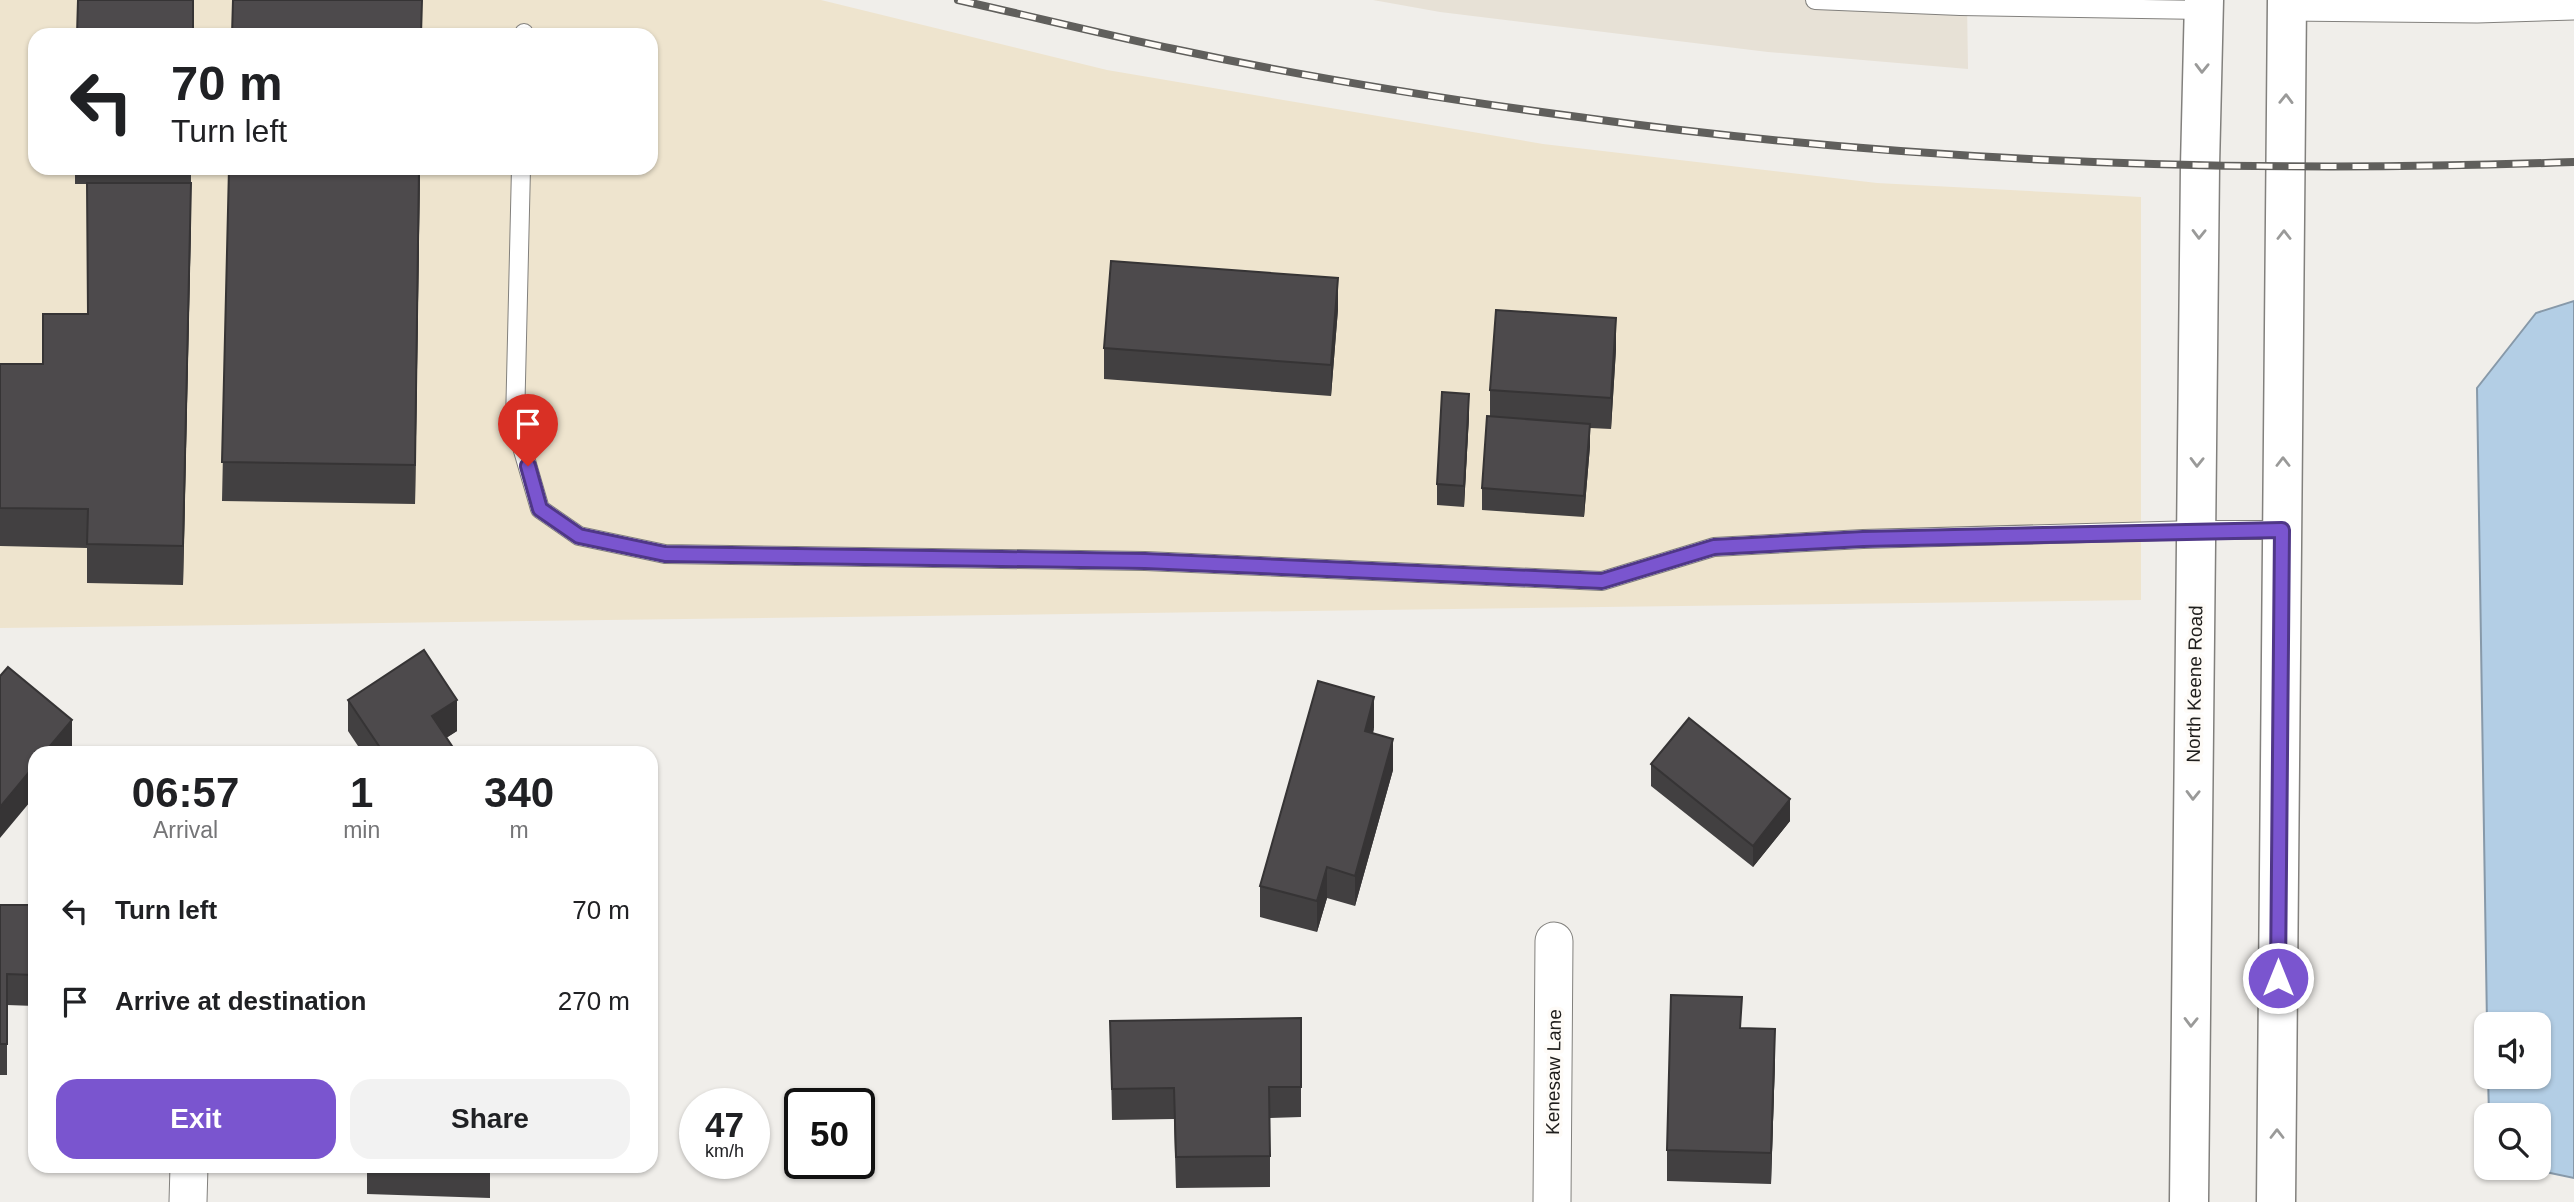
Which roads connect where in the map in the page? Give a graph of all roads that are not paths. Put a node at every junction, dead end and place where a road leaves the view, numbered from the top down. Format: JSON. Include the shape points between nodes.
{"nodes":[{"id":1,"x":1815,"y":0,"type":"edge"},
{"id":2,"x":2287,"y":1,"type":"edge"},
{"id":3,"x":2574,"y":1,"type":"edge"},
{"id":4,"x":2204,"y":5,"type":"edge"},
{"id":5,"x":521,"y":175,"type":"edge"},
{"id":6,"x":2196,"y":530,"type":"junction"},
{"id":7,"x":2282,"y":530,"type":"junction"},
{"id":8,"x":1554,"y":942,"type":"dead end"},
{"id":9,"x":188,"y":1173,"type":"edge"},
{"id":10,"x":188,"y":1202,"type":"edge"},
{"id":11,"x":1552,"y":1202,"type":"edge"},
{"id":12,"x":2189,"y":1202,"type":"edge"},
{"id":13,"x":2276,"y":1202,"type":"edge"}],
"edges":[{"from":1,"to":4,"type":"lane","via":[[1961,6]]},
{"from":2,"to":3,"type":"street"},
{"from":7,"to":2,"type":"main road","one_way":true},
{"from":4,"to":6,"type":"main road","name":"North Keene Road","one_way":true},
{"from":5,"to":6,"type":"lane","via":[[515,423],[540,509],[579,536],[665,554],[1145,561],[1602,581],[1714,547]]},
{"from":6,"to":7,"type":"lane"},
{"from":6,"to":12,"type":"main road","name":"North Keene Road","one_way":true},
{"from":13,"to":7,"type":"main road","one_way":true},
{"from":8,"to":11,"type":"street","name":"Kenesaw Lane"},
{"from":9,"to":10,"type":"street"}]}
